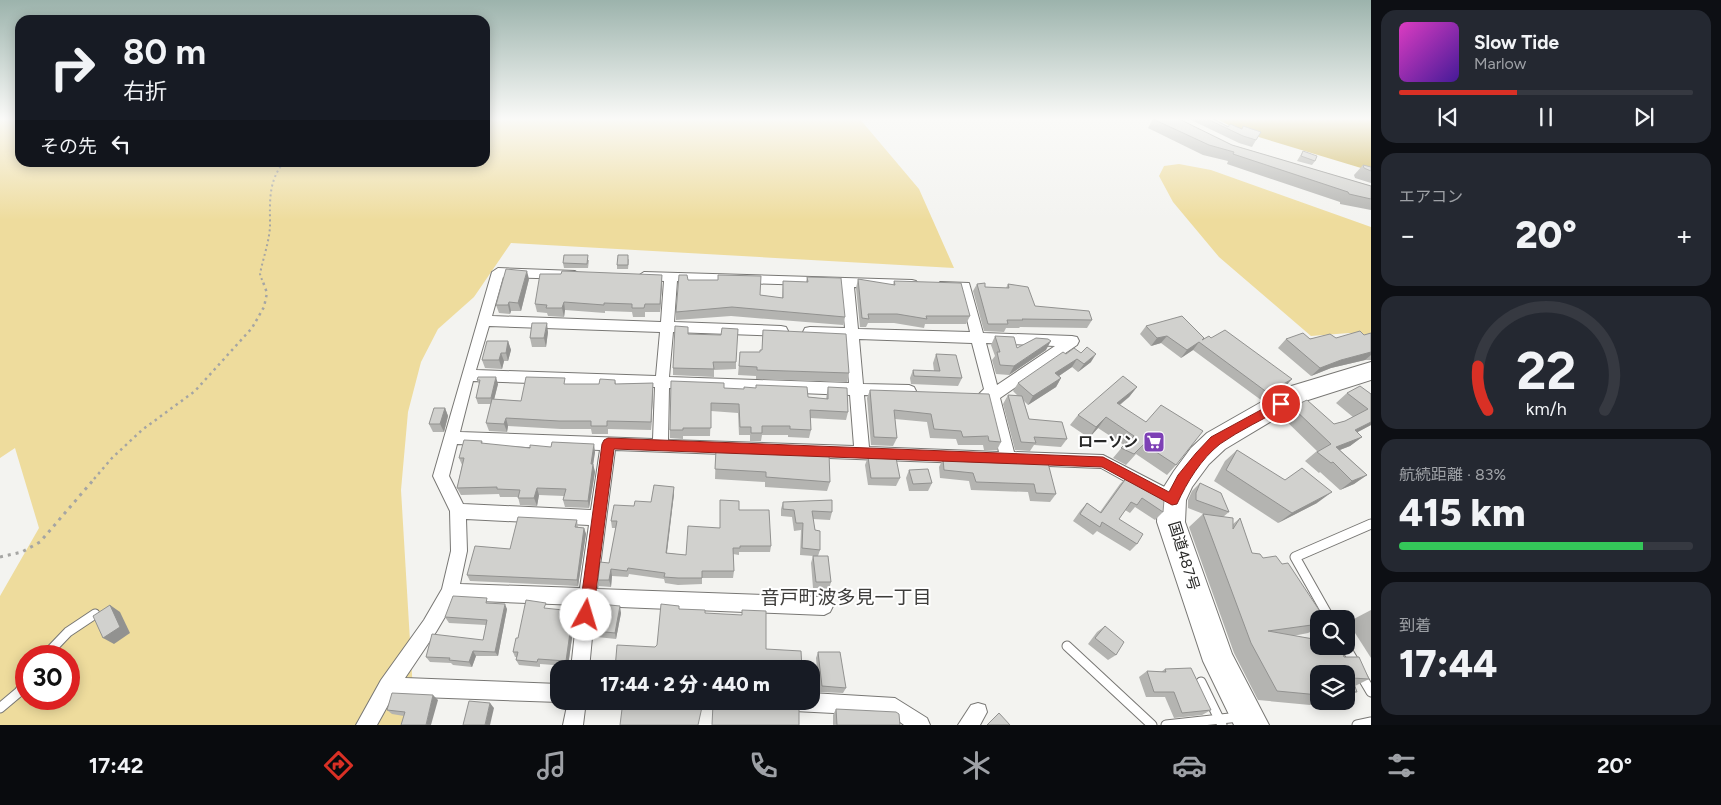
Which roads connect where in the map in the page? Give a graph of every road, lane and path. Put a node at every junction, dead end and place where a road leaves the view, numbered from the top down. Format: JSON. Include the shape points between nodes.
{"nodes":[{"id":1,"x":279,"y":167,"type":"edge"},
{"id":2,"x":585,"y":275,"type":"edge"},
{"id":3,"x":633,"y":276,"type":"edge"},
{"id":4,"x":671,"y":277,"type":"junction"},
{"id":5,"x":847,"y":281,"type":"junction"},
{"id":6,"x":483,"y":321,"type":"junction"},
{"id":7,"x":666,"y":328,"type":"junction"},
{"id":8,"x":851,"y":334,"type":"junction"},
{"id":9,"x":979,"y":338,"type":"junction"},
{"id":10,"x":1371,"y":371,"type":"edge"},
{"id":11,"x":468,"y":375,"type":"junction"},
{"id":12,"x":662,"y":382,"type":"junction"},
{"id":13,"x":857,"y":389,"type":"junction"},
{"id":14,"x":925,"y":392,"type":"edge"},
{"id":15,"x":974,"y":394,"type":"edge"},
{"id":16,"x":993,"y":395,"type":"junction"},
{"id":17,"x":451,"y":438,"type":"junction"},
{"id":18,"x":608,"y":444,"type":"junction"},
{"id":19,"x":660,"y":446,"type":"junction"},
{"id":20,"x":862,"y":452,"type":"junction"},
{"id":21,"x":1008,"y":458,"type":"junction"},
{"id":22,"x":1172,"y":500,"type":"junction"},
{"id":23,"x":458,"y":511,"type":"junction"},
{"id":24,"x":599,"y":518,"type":"junction"},
{"id":25,"x":1371,"y":524,"type":"edge"},
{"id":26,"x":0,"y":557,"type":"edge"},
{"id":27,"x":450,"y":592,"type":"junction"},
{"id":28,"x":588,"y":598,"type":"junction"},
{"id":29,"x":824,"y":606,"type":"dead end"},
{"id":30,"x":1325,"y":610,"type":"edge"},
{"id":31,"x":95,"y":614,"type":"edge"},
{"id":32,"x":54,"y":645,"type":"edge"},
{"id":33,"x":1068,"y":646,"type":"dead end"},
{"id":34,"x":1350,"y":655,"type":"edge"},
{"id":35,"x":581,"y":660,"type":"edge"},
{"id":36,"x":1200,"y":682,"type":"edge"},
{"id":37,"x":388,"y":687,"type":"junction"},
{"id":38,"x":1371,"y":692,"type":"edge"},
{"id":39,"x":550,"y":693,"type":"edge"},
{"id":40,"x":15,"y":695,"type":"edge"},
{"id":41,"x":820,"y":703,"type":"edge"},
{"id":42,"x":0,"y":708,"type":"edge"},
{"id":43,"x":576,"y":710,"type":"edge"},
{"id":44,"x":1235,"y":721,"type":"edge"},
{"id":45,"x":1371,"y":722,"type":"edge"},
{"id":46,"x":366,"y":725,"type":"edge"},
{"id":47,"x":573,"y":725,"type":"edge"},
{"id":48,"x":920,"y":725,"type":"edge"},
{"id":49,"x":1152,"y":725,"type":"edge"},
{"id":50,"x":1166,"y":725,"type":"edge"},
{"id":51,"x":1357,"y":725,"type":"edge"}],
"edges":[{"from":1,"to":26,"type":"path","via":[[273,177],[268,216],[270,224],[260,274],[267,293],[264,307],[252,328],[195,391],[142,430],[112,458],[40,542],[22,552]]},
{"from":2,"to":6,"type":"street","via":[[498,272]]},
{"from":3,"to":4,"type":"street"},
{"from":4,"to":5,"type":"street"},
{"from":4,"to":7,"type":"street"},
{"from":5,"to":8,"type":"street"},
{"from":5,"to":9,"type":"street","via":[[965,286]]},
{"from":6,"to":7,"type":"street"},
{"from":6,"to":11,"type":"street"},
{"from":7,"to":8,"type":"street"},
{"from":7,"to":12,"type":"street"},
{"from":8,"to":9,"type":"street"},
{"from":8,"to":13,"type":"street"},
{"from":9,"to":16,"type":"street"},
{"from":9,"to":16,"type":"street","via":[[1072,341]]},
{"from":10,"to":22,"type":"highway","name":"国道487号","via":[[1297,394],[1216,441],[1200,456]]},
{"from":11,"to":12,"type":"street"},
{"from":11,"to":17,"type":"street"},
{"from":12,"to":13,"type":"street"},
{"from":12,"to":19,"type":"street"},
{"from":13,"to":14,"type":"street"},
{"from":13,"to":20,"type":"street"},
{"from":15,"to":16,"type":"street"},
{"from":16,"to":21,"type":"street"},
{"from":17,"to":18,"type":"street"},
{"from":17,"to":23,"type":"street","via":[[442,476]]},
{"from":18,"to":19,"type":"street"},
{"from":18,"to":24,"type":"street"},
{"from":19,"to":20,"type":"street"},
{"from":20,"to":21,"type":"street"},
{"from":21,"to":22,"type":"street","via":[[1103,462]]},
{"from":22,"to":44,"type":"highway","name":"国道487号","via":[[1172,522],[1219,661]]},
{"from":23,"to":24,"type":"street"},
{"from":23,"to":27,"type":"street","via":[[460,551]]},
{"from":24,"to":28,"type":"street"},
{"from":25,"to":30,"type":"lane","via":[[1295,557]]},
{"from":27,"to":28,"type":"street"},
{"from":27,"to":37,"type":"street"},
{"from":28,"to":29,"type":"street"},
{"from":28,"to":35,"type":"street"},
{"from":31,"to":32,"type":"lane","via":[[73,627]]},
{"from":33,"to":49,"type":"lane"},
{"from":34,"to":38,"type":"lane"},
{"from":36,"to":44,"type":"lane"},
{"from":37,"to":39,"type":"street"},
{"from":37,"to":46,"type":"street"},
{"from":40,"to":42,"type":"lane"},
{"from":41,"to":48,"type":"street","via":[[895,707]]},
{"from":43,"to":47,"type":"street"},
{"from":44,"to":50,"type":"lane"},
{"from":45,"to":51,"type":"lane"}]}
